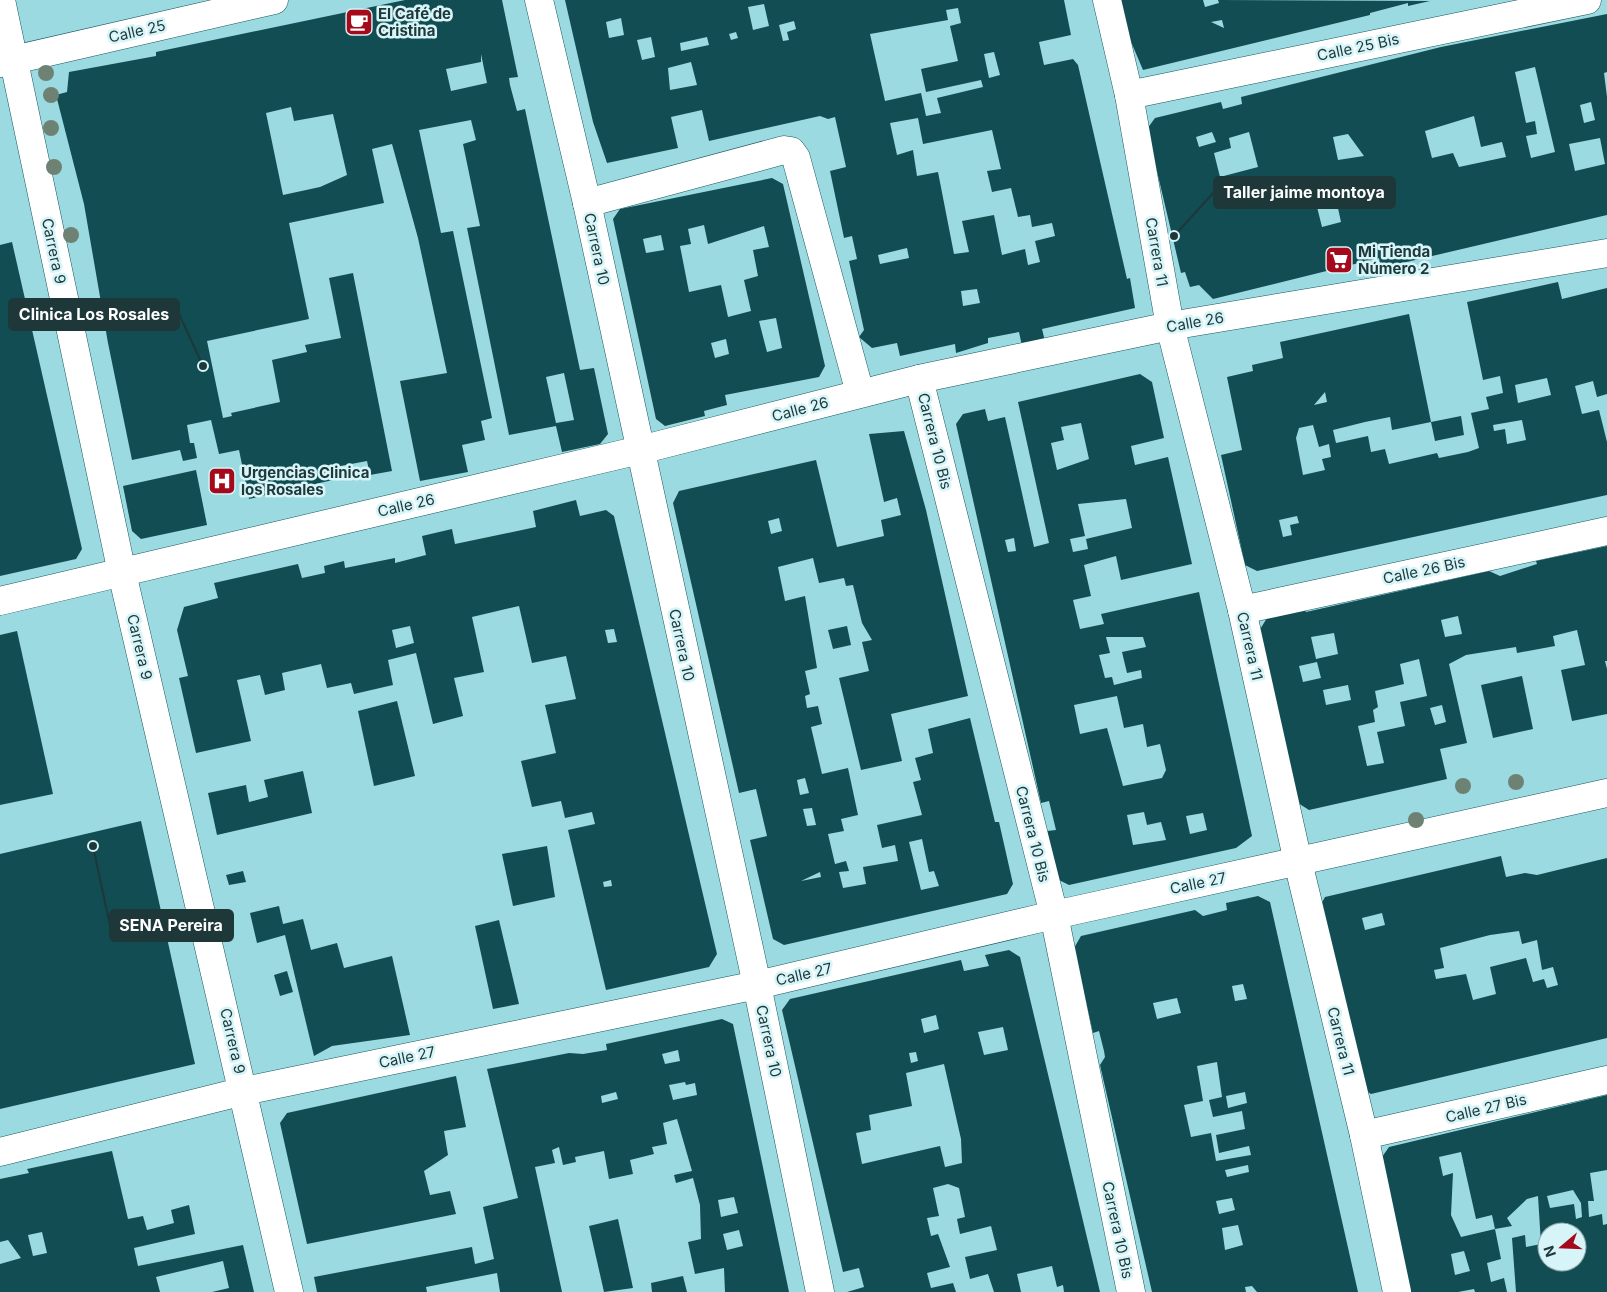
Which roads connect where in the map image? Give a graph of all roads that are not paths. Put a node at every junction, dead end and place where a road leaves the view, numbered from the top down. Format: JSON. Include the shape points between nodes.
{"nodes":[{"id":1,"x":0,"y":0,"type":"edge"},
{"id":2,"x":274,"y":0,"type":"edge"},
{"id":3,"x":539,"y":0,"type":"edge"},
{"id":4,"x":1107,"y":0,"type":"edge"},
{"id":5,"x":1587,"y":0,"type":"edge"},
{"id":6,"x":7,"y":61,"type":"edge"},
{"id":7,"x":1129,"y":95,"type":"junction"},
{"id":8,"x":587,"y":203,"type":"junction"},
{"id":9,"x":1607,"y":253,"type":"edge"},
{"id":10,"x":1170,"y":326,"type":"junction"},
{"id":11,"x":920,"y":379,"type":"junction"},
{"id":12,"x":860,"y":393,"type":"junction"},
{"id":13,"x":640,"y":450,"type":"junction"},
{"id":14,"x":1607,"y":531,"type":"edge"},
{"id":15,"x":122,"y":573,"type":"junction"},
{"id":16,"x":0,"y":602,"type":"edge"},
{"id":17,"x":1242,"y":610,"type":"junction"},
{"id":18,"x":1607,"y":793,"type":"edge"},
{"id":19,"x":1298,"y":862,"type":"junction"},
{"id":20,"x":1054,"y":915,"type":"junction"},
{"id":21,"x":757,"y":985,"type":"junction"},
{"id":22,"x":1607,"y":1080,"type":"edge"},
{"id":23,"x":244,"y":1091,"type":"junction"},
{"id":24,"x":1364,"y":1135,"type":"junction"},
{"id":25,"x":0,"y":1152,"type":"edge"},
{"id":26,"x":289,"y":1292,"type":"edge"},
{"id":27,"x":820,"y":1292,"type":"edge"},
{"id":28,"x":1131,"y":1292,"type":"edge"},
{"id":29,"x":1397,"y":1292,"type":"edge"}],
"edges":[{"from":1,"to":6,"type":"street","name":"Carrera 9"},
{"from":2,"to":6,"type":"street","name":"Calle 25"},
{"from":3,"to":8,"type":"street","name":"Carrera 10"},
{"from":4,"to":7,"type":"street","name":"Carrera 11"},
{"from":5,"to":7,"type":"street","name":"Calle 25 Bis"},
{"from":6,"to":15,"type":"street","name":"Carrera 9"},
{"from":7,"to":10,"type":"street","name":"Carrera 11"},
{"from":8,"to":12,"type":"street","via":[[784,150],[791,151],[796,158]]},
{"from":8,"to":13,"type":"street","name":"Carrera 10"},
{"from":9,"to":10,"type":"street","name":"Calle 26"},
{"from":10,"to":11,"type":"street","name":"Calle 26"},
{"from":10,"to":17,"type":"street","name":"Carrera 11"},
{"from":11,"to":12,"type":"street","name":"Calle 26"},
{"from":11,"to":20,"type":"street","name":"Carrera 10 Bis"},
{"from":12,"to":13,"type":"street","name":"Calle 26"},
{"from":13,"to":15,"type":"street","name":"Calle 26"},
{"from":13,"to":21,"type":"street","name":"Carrera 10"},
{"from":14,"to":17,"type":"street","name":"Calle 26 Bis"},
{"from":15,"to":16,"type":"street","name":"Calle 26"},
{"from":15,"to":23,"type":"street","name":"Carrera 9"},
{"from":17,"to":19,"type":"street","name":"Carrera 11"},
{"from":18,"to":19,"type":"street","name":"Calle 27"},
{"from":19,"to":20,"type":"street","name":"Calle 27"},
{"from":19,"to":24,"type":"street","name":"Carrera 11"},
{"from":20,"to":21,"type":"street","name":"Calle 27"},
{"from":20,"to":28,"type":"street","name":"Carrera 10 Bis"},
{"from":21,"to":23,"type":"street","name":"Calle 27"},
{"from":21,"to":27,"type":"street","name":"Carrera 10"},
{"from":22,"to":24,"type":"street","name":"Calle 27 Bis"},
{"from":23,"to":25,"type":"street","name":"Calle 27"},
{"from":23,"to":26,"type":"street","name":"Carrera 9"},
{"from":24,"to":29,"type":"street","name":"Carrera 11"}]}
